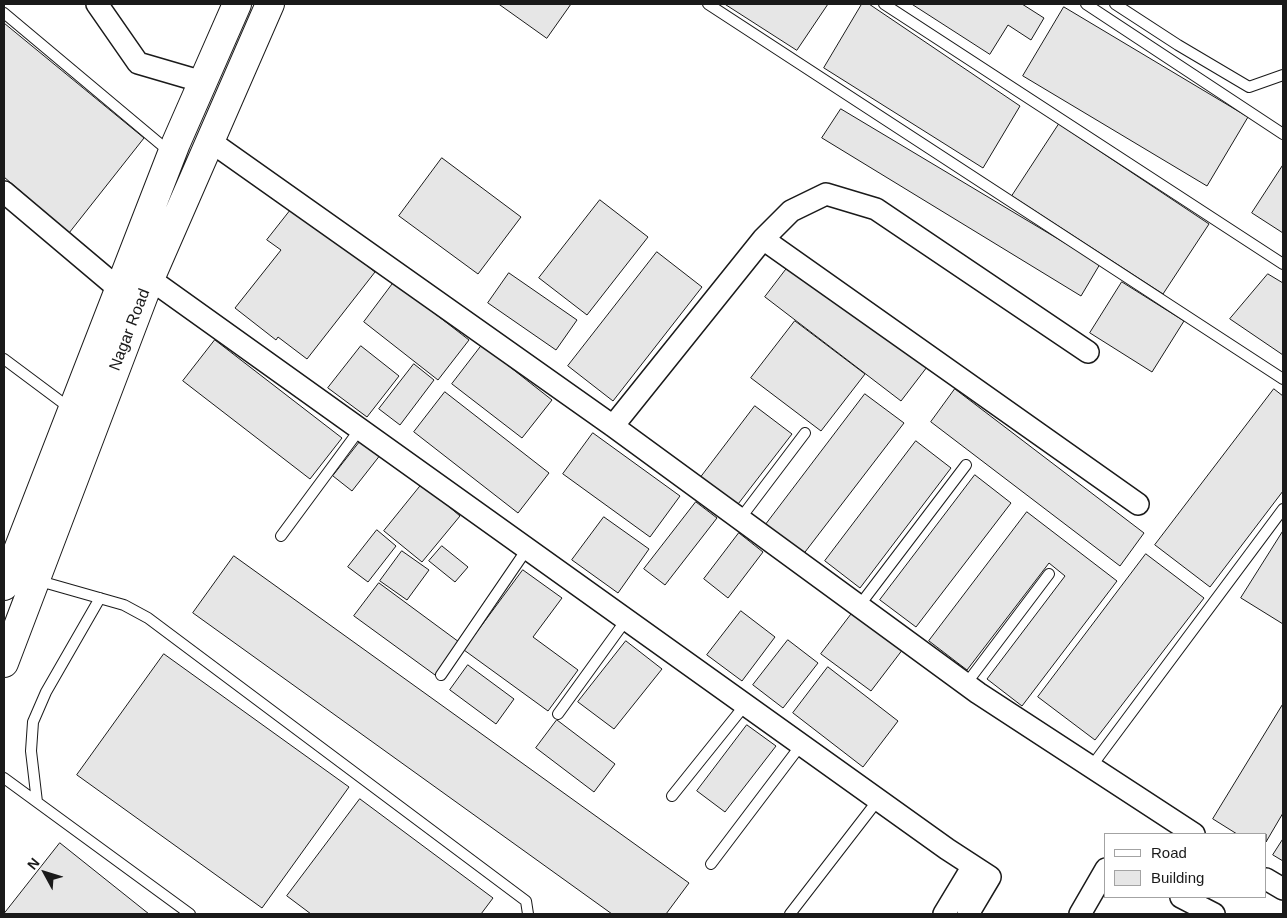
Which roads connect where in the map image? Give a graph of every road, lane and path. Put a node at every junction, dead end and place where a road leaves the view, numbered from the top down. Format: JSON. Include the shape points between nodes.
{"nodes":[{"id":1,"x":97,"y":4,"type":"edge"},
{"id":2,"x":237,"y":4,"type":"edge"},
{"id":3,"x":270,"y":4,"type":"edge"},
{"id":4,"x":708,"y":4,"type":"edge"},
{"id":5,"x":884,"y":4,"type":"edge"},
{"id":6,"x":1086,"y":4,"type":"edge"},
{"id":7,"x":1115,"y":4,"type":"edge"},
{"id":8,"x":4,"y":13,"type":"edge"},
{"id":9,"x":1283,"y":75,"type":"edge"},
{"id":10,"x":203,"y":82,"type":"junction"},
{"id":11,"x":1283,"y":134,"type":"edge"},
{"id":12,"x":210,"y":141,"type":"junction"},
{"id":13,"x":172,"y":154,"type":"junction"},
{"id":14,"x":4,"y":192,"type":"edge"},
{"id":15,"x":763,"y":239,"type":"junction"},
{"id":16,"x":1283,"y":264,"type":"edge"},
{"id":17,"x":150,"y":279,"type":"junction"},
{"id":18,"x":119,"y":289,"type":"junction"},
{"id":19,"x":1088,"y":352,"type":"dead end"},
{"id":20,"x":4,"y":359,"type":"edge"},
{"id":21,"x":1283,"y":379,"type":"edge"},
{"id":22,"x":72,"y":410,"type":"junction"},
{"id":23,"x":613,"y":426,"type":"junction"},
{"id":24,"x":360,"y":429,"type":"junction"},
{"id":25,"x":805,"y":433,"type":"dead end"},
{"id":26,"x":966,"y":465,"type":"dead end"},
{"id":27,"x":1138,"y":504,"type":"dead end"},
{"id":28,"x":1283,"y":510,"type":"edge"},
{"id":29,"x":740,"y":519,"type":"junction"},
{"id":30,"x":281,"y":536,"type":"dead end"},
{"id":31,"x":527,"y":549,"type":"junction"},
{"id":32,"x":1049,"y":574,"type":"dead end"},
{"id":33,"x":35,"y":580,"type":"junction"},
{"id":34,"x":4,"y":586,"type":"edge"},
{"id":35,"x":100,"y":598,"type":"junction"},
{"id":36,"x":859,"y":606,"type":"junction"},
{"id":37,"x":626,"y":620,"type":"junction"},
{"id":38,"x":4,"y":662,"type":"edge"},
{"id":39,"x":441,"y":675,"type":"dead end"},
{"id":40,"x":966,"y":684,"type":"junction"},
{"id":41,"x":745,"y":705,"type":"junction"},
{"id":42,"x":558,"y":714,"type":"dead end"},
{"id":43,"x":801,"y":745,"type":"junction"},
{"id":44,"x":1091,"y":767,"type":"junction"},
{"id":45,"x":4,"y":778,"type":"edge"},
{"id":46,"x":672,"y":796,"type":"dead end"},
{"id":47,"x":878,"y":800,"type":"junction"},
{"id":48,"x":37,"y":802,"type":"junction"},
{"id":49,"x":1192,"y":833,"type":"edge"},
{"id":50,"x":712,"y":864,"type":"dead end"},
{"id":51,"x":973,"y":866,"type":"junction"},
{"id":52,"x":1104,"y":872,"type":"edge"},
{"id":53,"x":1267,"y":880,"type":"edge"},
{"id":54,"x":1283,"y":889,"type":"edge"},
{"id":55,"x":1183,"y":898,"type":"edge"},
{"id":56,"x":190,"y":914,"type":"edge"},
{"id":57,"x":528,"y":914,"type":"edge"},
{"id":58,"x":790,"y":914,"type":"edge"},
{"id":59,"x":944,"y":914,"type":"edge"},
{"id":60,"x":968,"y":914,"type":"edge"},
{"id":61,"x":1080,"y":914,"type":"edge"},
{"id":62,"x":1214,"y":914,"type":"edge"}],
"edges":[{"from":1,"to":10,"type":"street","via":[[138,63]]},
{"from":2,"to":10,"type":"highway","name":"Nagar Road"},
{"from":3,"to":12,"type":"highway","name":"Nagar Road"},
{"from":4,"to":21,"type":"lane"},
{"from":5,"to":16,"type":"lane"},
{"from":6,"to":11,"type":"lane"},
{"from":7,"to":9,"type":"lane","via":[[1249,87]]},
{"from":8,"to":13,"type":"lane"},
{"from":10,"to":13,"type":"highway","name":"Nagar Road"},
{"from":12,"to":17,"type":"highway","name":"Nagar Road"},
{"from":12,"to":23,"type":"street"},
{"from":13,"to":18,"type":"highway","name":"Nagar Road"},
{"from":14,"to":18,"type":"street"},
{"from":15,"to":19,"type":"street","via":[[791,212],[826,194],[876,209]]},
{"from":15,"to":23,"type":"street"},
{"from":15,"to":27,"type":"street"},
{"from":17,"to":24,"type":"street"},
{"from":17,"to":33,"type":"highway","name":"Nagar Road"},
{"from":18,"to":22,"type":"highway","name":"Nagar Road"},
{"from":20,"to":22,"type":"lane"},
{"from":22,"to":34,"type":"highway","name":"Nagar Road","via":[[15,546]]},
{"from":23,"to":29,"type":"street"},
{"from":24,"to":30,"type":"lane"},
{"from":24,"to":31,"type":"street"},
{"from":25,"to":29,"type":"lane"},
{"from":26,"to":36,"type":"lane"},
{"from":28,"to":44,"type":"lane"},
{"from":29,"to":36,"type":"street"},
{"from":31,"to":37,"type":"street"},
{"from":31,"to":39,"type":"lane"},
{"from":32,"to":40,"type":"lane"},
{"from":33,"to":35,"type":"lane"},
{"from":33,"to":38,"type":"highway","name":"Nagar Road"},
{"from":35,"to":48,"type":"lane","via":[[46,692],[34,722],[31,751]]},
{"from":35,"to":57,"type":"lane","via":[[124,605],[148,618],[526,901]]},
{"from":36,"to":40,"type":"street"},
{"from":37,"to":41,"type":"street"},
{"from":37,"to":42,"type":"lane"},
{"from":40,"to":44,"type":"street"},
{"from":41,"to":43,"type":"street"},
{"from":41,"to":46,"type":"lane"},
{"from":43,"to":47,"type":"street"},
{"from":43,"to":50,"type":"lane"},
{"from":44,"to":49,"type":"street"},
{"from":45,"to":48,"type":"lane"},
{"from":47,"to":51,"type":"street"},
{"from":47,"to":58,"type":"lane"},
{"from":48,"to":56,"type":"lane"},
{"from":51,"to":59,"type":"street"},
{"from":51,"to":60,"type":"street","via":[[990,878]]},
{"from":52,"to":61,"type":"street"},
{"from":53,"to":54,"type":"street"},
{"from":55,"to":62,"type":"street"}]}
